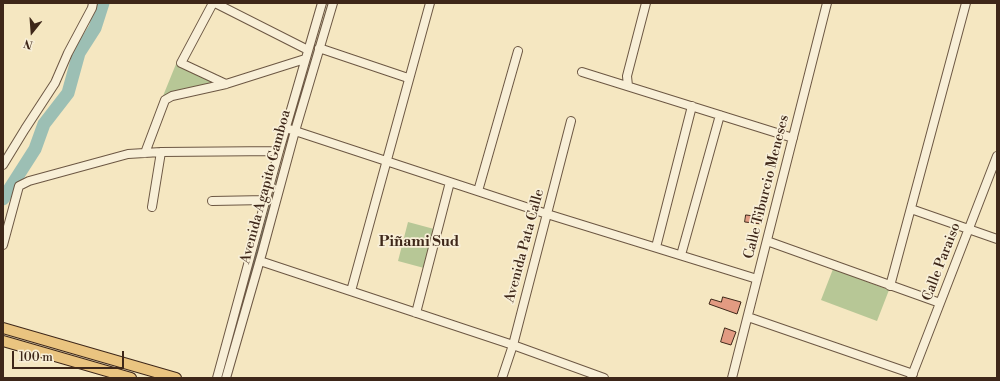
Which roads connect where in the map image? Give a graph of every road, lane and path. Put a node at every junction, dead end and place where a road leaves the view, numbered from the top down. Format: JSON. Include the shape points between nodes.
{"nodes":[{"id":1,"x":93,"y":3,"type":"edge"},
{"id":2,"x":214,"y":3,"type":"edge"},
{"id":3,"x":322,"y":3,"type":"edge"},
{"id":4,"x":333,"y":3,"type":"edge"},
{"id":5,"x":430,"y":3,"type":"edge"},
{"id":6,"x":646,"y":3,"type":"edge"},
{"id":7,"x":827,"y":3,"type":"edge"},
{"id":8,"x":966,"y":3,"type":"edge"},
{"id":9,"x":319,"y":48,"type":"junction"},
{"id":10,"x":308,"y":50,"type":"junction"},
{"id":11,"x":518,"y":51,"type":"dead end"},
{"id":12,"x":305,"y":59,"type":"junction"},
{"id":13,"x":582,"y":72,"type":"dead end"},
{"id":14,"x":408,"y":78,"type":"junction"},
{"id":15,"x":226,"y":84,"type":"junction"},
{"id":16,"x":628,"y":86,"type":"junction"},
{"id":17,"x":692,"y":106,"type":"junction"},
{"id":18,"x":720,"y":115,"type":"junction"},
{"id":19,"x":571,"y":121,"type":"dead end"},
{"id":20,"x":286,"y":128,"type":"junction"},
{"id":21,"x":295,"y":131,"type":"junction"},
{"id":22,"x":793,"y":138,"type":"junction"},
{"id":23,"x":279,"y":151,"type":"junction"},
{"id":24,"x":160,"y":152,"type":"junction"},
{"id":25,"x":145,"y":153,"type":"junction"},
{"id":26,"x":997,"y":156,"type":"edge"},
{"id":27,"x":386,"y":161,"type":"junction"},
{"id":28,"x":3,"y":165,"type":"edge"},
{"id":29,"x":450,"y":182,"type":"junction"},
{"id":30,"x":478,"y":191,"type":"junction"},
{"id":31,"x":266,"y":200,"type":"junction"},
{"id":32,"x":212,"y":201,"type":"dead end"},
{"id":33,"x":152,"y":207,"type":"dead end"},
{"id":34,"x":911,"y":209,"type":"junction"},
{"id":35,"x":547,"y":214,"type":"junction"},
{"id":36,"x":969,"y":229,"type":"junction"},
{"id":37,"x":997,"y":239,"type":"edge"},
{"id":38,"x":767,"y":241,"type":"junction"},
{"id":39,"x":3,"y":244,"type":"edge"},
{"id":40,"x":656,"y":247,"type":"junction"},
{"id":41,"x":682,"y":255,"type":"junction"},
{"id":42,"x":260,"y":261,"type":"junction"},
{"id":43,"x":757,"y":279,"type":"junction"},
{"id":44,"x":890,"y":286,"type":"junction"},
{"id":45,"x":351,"y":292,"type":"junction"},
{"id":46,"x":940,"y":303,"type":"junction"},
{"id":47,"x":416,"y":313,"type":"junction"},
{"id":48,"x":748,"y":317,"type":"junction"},
{"id":49,"x":3,"y":328,"type":"edge"},
{"id":50,"x":3,"y":341,"type":"edge"},
{"id":51,"x":513,"y":345,"type":"junction"},
{"id":52,"x":912,"y":376,"type":"edge"},
{"id":53,"x":131,"y":378,"type":"edge"},
{"id":54,"x":176,"y":378,"type":"edge"},
{"id":55,"x":217,"y":378,"type":"edge"},
{"id":56,"x":226,"y":378,"type":"edge"},
{"id":57,"x":502,"y":378,"type":"edge"},
{"id":58,"x":604,"y":378,"type":"edge"},
{"id":59,"x":732,"y":378,"type":"edge"}],
"edges":[{"from":1,"to":28,"type":"street","via":[[56,83]]},
{"from":2,"to":10,"type":"street"},
{"from":2,"to":15,"type":"street","via":[[181,63]]},
{"from":3,"to":10,"type":"street","name":"Avenida Agapito Gamboa"},
{"from":4,"to":9,"type":"street","name":"Avenida Agapito Gamboa"},
{"from":5,"to":14,"type":"street"},
{"from":6,"to":16,"type":"street","via":[[627,76]]},
{"from":7,"to":22,"type":"street","name":"Calle Tiburcio Meneses"},
{"from":8,"to":34,"type":"street"},
{"from":9,"to":14,"type":"street"},
{"from":9,"to":21,"type":"street","name":"Avenida Agapito Gamboa"},
{"from":10,"to":12,"type":"street","name":"Avenida Agapito Gamboa"},
{"from":11,"to":30,"type":"street"},
{"from":12,"to":15,"type":"street"},
{"from":12,"to":20,"type":"street","name":"Avenida Agapito Gamboa"},
{"from":13,"to":16,"type":"street"},
{"from":14,"to":27,"type":"street"},
{"from":15,"to":25,"type":"street","via":[[172,96],[165,100]]},
{"from":16,"to":17,"type":"street"},
{"from":17,"to":18,"type":"street"},
{"from":17,"to":40,"type":"street"},
{"from":18,"to":22,"type":"street"},
{"from":18,"to":41,"type":"street"},
{"from":19,"to":35,"type":"street","name":"Avenida Pata Calle"},
{"from":20,"to":21,"type":"street"},
{"from":20,"to":23,"type":"street","name":"Avenida Agapito Gamboa"},
{"from":21,"to":27,"type":"street"},
{"from":21,"to":42,"type":"street","name":"Avenida Agapito Gamboa"},
{"from":22,"to":38,"type":"street","name":"Calle Tiburcio Meneses"},
{"from":23,"to":24,"type":"street"},
{"from":23,"to":31,"type":"street","name":"Avenida Agapito Gamboa"},
{"from":24,"to":25,"type":"street"},
{"from":24,"to":33,"type":"street"},
{"from":25,"to":39,"type":"street","via":[[128,154],[19,186]]},
{"from":26,"to":36,"type":"street","name":"Calle Paraiso"},
{"from":27,"to":29,"type":"street"},
{"from":27,"to":45,"type":"street"},
{"from":29,"to":30,"type":"street"},
{"from":29,"to":47,"type":"street"},
{"from":30,"to":35,"type":"street"},
{"from":31,"to":32,"type":"street"},
{"from":31,"to":55,"type":"street","name":"Avenida Agapito Gamboa"},
{"from":34,"to":36,"type":"street"},
{"from":34,"to":44,"type":"street"},
{"from":35,"to":40,"type":"street"},
{"from":35,"to":51,"type":"street","name":"Avenida Pata Calle"},
{"from":36,"to":37,"type":"street"},
{"from":36,"to":46,"type":"street","name":"Calle Paraiso"},
{"from":38,"to":43,"type":"street","name":"Calle Tiburcio Meneses"},
{"from":38,"to":44,"type":"street"},
{"from":40,"to":41,"type":"street"},
{"from":41,"to":43,"type":"street"},
{"from":42,"to":45,"type":"street"},
{"from":42,"to":56,"type":"street","name":"Avenida Agapito Gamboa"},
{"from":43,"to":48,"type":"street","name":"Calle Tiburcio Meneses"},
{"from":44,"to":46,"type":"street"},
{"from":45,"to":47,"type":"street"},
{"from":46,"to":52,"type":"street","name":"Calle Paraiso"},
{"from":47,"to":51,"type":"street"},
{"from":48,"to":52,"type":"street"},
{"from":48,"to":59,"type":"street","name":"Calle Tiburcio Meneses"},
{"from":49,"to":54,"type":"main road"},
{"from":50,"to":53,"type":"main road"},
{"from":51,"to":57,"type":"street","name":"Avenida Pata Calle"},
{"from":51,"to":58,"type":"street"}]}
